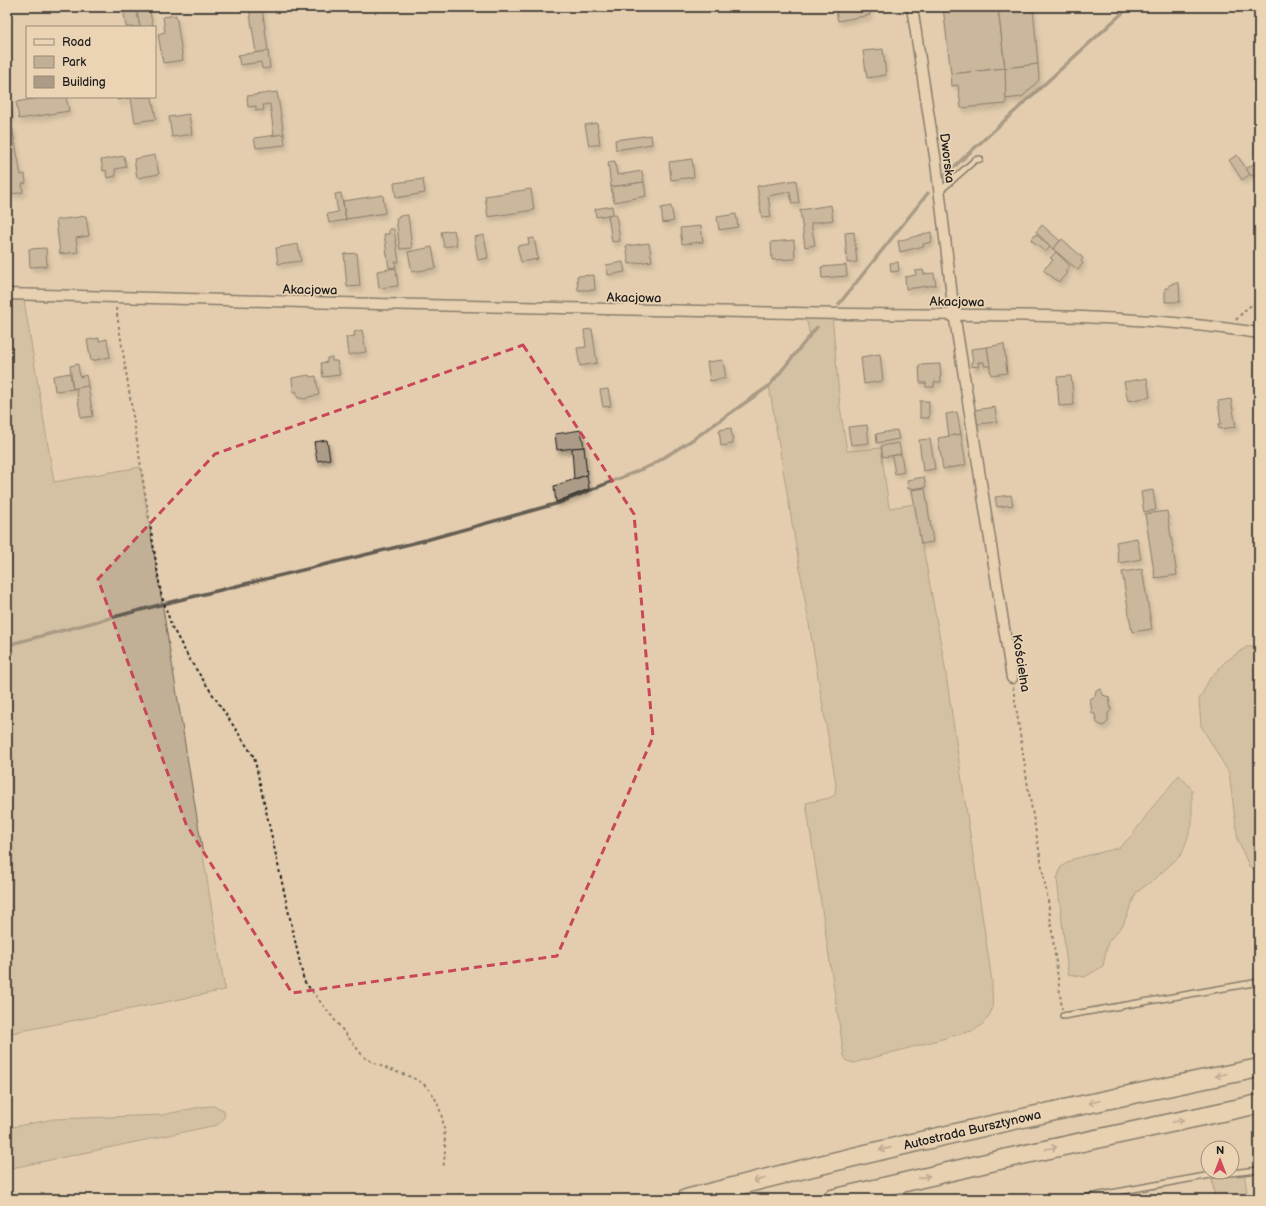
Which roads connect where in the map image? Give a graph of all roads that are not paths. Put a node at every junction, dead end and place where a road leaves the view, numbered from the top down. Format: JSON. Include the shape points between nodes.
{"nodes":[{"id":1,"x":912,"y":7,"type":"edge"},
{"id":2,"x":980,"y":159,"type":"dead end"},
{"id":3,"x":939,"y":191,"type":"junction"},
{"id":4,"x":7,"y":294,"type":"edge"},
{"id":5,"x":954,"y":314,"type":"junction"},
{"id":6,"x":1259,"y":333,"type":"edge"},
{"id":7,"x":1012,"y":678,"type":"road end"},
{"id":8,"x":1259,"y":982,"type":"edge"},
{"id":9,"x":1063,"y":1016,"type":"road end"},
{"id":10,"x":1259,"y":1068,"type":"edge"},
{"id":11,"x":1259,"y":1104,"type":"edge"},
{"id":12,"x":1259,"y":1170,"type":"edge"},
{"id":13,"x":686,"y":1199,"type":"edge"},
{"id":14,"x":832,"y":1199,"type":"edge"},
{"id":15,"x":1078,"y":1199,"type":"edge"}],
"edges":[{"from":1,"to":3,"type":"street","name":"Dworska"},
{"from":2,"to":3,"type":"lane","via":[[975,160]]},
{"from":3,"to":5,"type":"street","name":"Dworska"},
{"from":4,"to":5,"type":"street","name":"Akacjowa","via":[[795,314]]},
{"from":5,"to":6,"type":"street","name":"Akacjowa","via":[[1154,321]]},
{"from":5,"to":7,"type":"street","name":"Kościelna"},
{"from":8,"to":9,"type":"lane"},
{"from":10,"to":13,"type":"highway","name":"Autostrada Bursztynowa","one_way":true,"via":[[987,1125]]},
{"from":14,"to":11,"type":"highway","one_way":true},
{"from":12,"to":15,"type":"lane","via":[[1211,1175]]}]}
